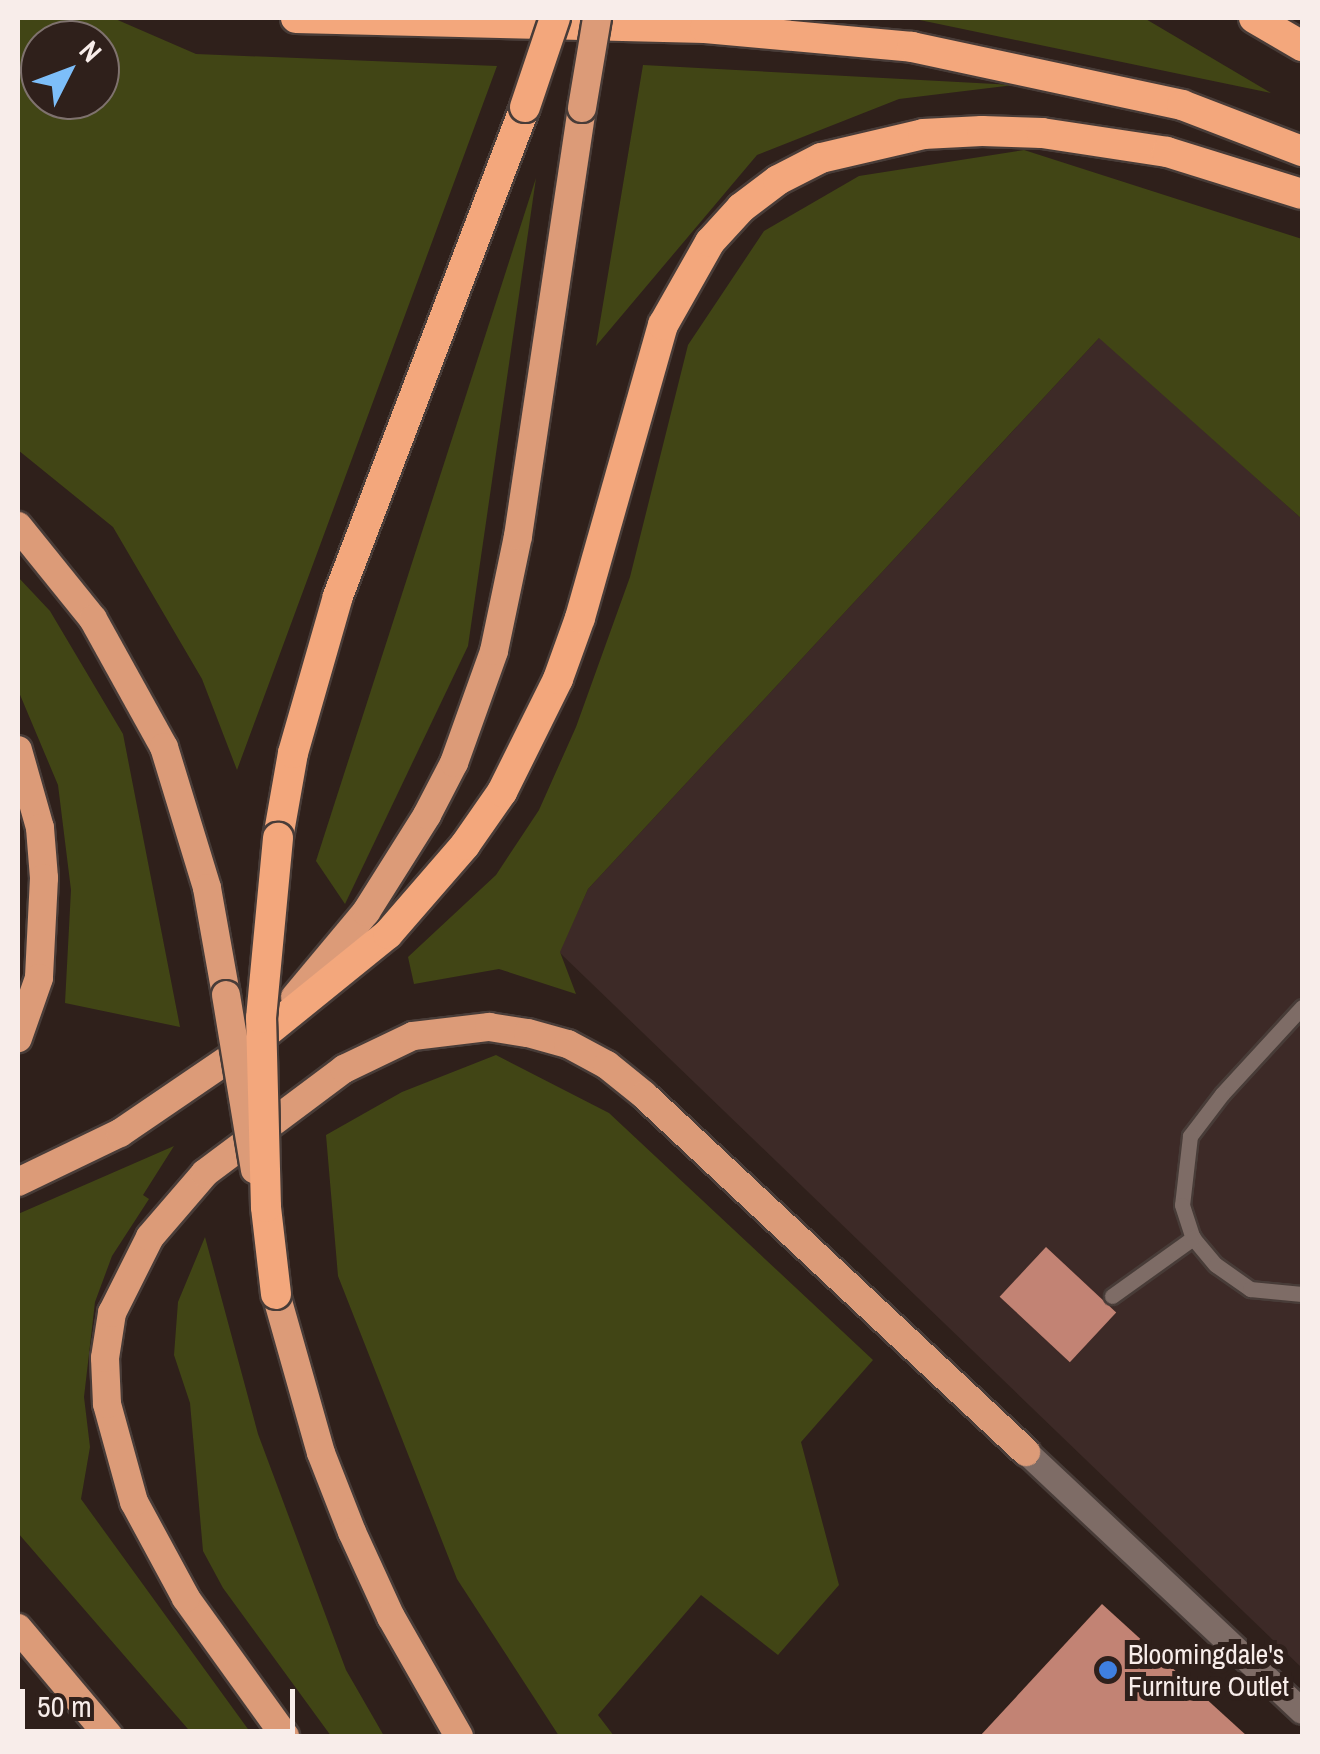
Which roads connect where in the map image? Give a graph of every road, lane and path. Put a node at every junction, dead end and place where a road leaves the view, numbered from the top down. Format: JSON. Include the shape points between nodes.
{"nodes":[{"id":1,"x":296,"y":18,"type":"edge"},
{"id":2,"x":555,"y":18,"type":"edge"},
{"id":3,"x":597,"y":18,"type":"edge"},
{"id":4,"x":1254,"y":18,"type":"edge"},
{"id":5,"x":1302,"y":46,"type":"edge"},
{"id":6,"x":1302,"y":152,"type":"edge"},
{"id":7,"x":1302,"y":194,"type":"edge"},
{"id":8,"x":18,"y":526,"type":"edge"},
{"id":9,"x":18,"y":750,"type":"edge"},
{"id":10,"x":1302,"y":1007,"type":"edge"},
{"id":11,"x":18,"y":1038,"type":"edge"},
{"id":12,"x":246,"y":1048,"type":"junction"},
{"id":13,"x":18,"y":1182,"type":"edge"},
{"id":14,"x":1193,"y":1238,"type":"junction"},
{"id":15,"x":276,"y":1294,"type":"junction"},
{"id":16,"x":1302,"y":1294,"type":"edge"},
{"id":17,"x":1112,"y":1296,"type":"dead end"},
{"id":18,"x":1026,"y":1452,"type":"joint"},
{"id":19,"x":18,"y":1628,"type":"edge"},
{"id":20,"x":1302,"y":1711,"type":"edge"},
{"id":21,"x":109,"y":1736,"type":"edge"},
{"id":22,"x":284,"y":1736,"type":"edge"},
{"id":23,"x":460,"y":1736,"type":"edge"}],
"edges":[{"from":1,"to":6,"type":"highway","via":[[705,28],[877,42],[1182,105]]},
{"from":2,"to":15,"type":"highway","bridge":true,"via":[[338,596],[293,753],[278,838],[262,1018],[266,1207]]},
{"from":3,"to":12,"type":"highway","bridge":true,"via":[[511,575],[475,710],[398,864],[331,958]]},
{"from":4,"to":5,"type":"highway"},
{"from":7,"to":12,"type":"highway","via":[[1167,152],[982,131],[924,134],[821,158],[741,208],[684,280],[663,325],[580,618],[502,792],[388,934]]},
{"from":8,"to":15,"type":"highway","bridge":true,"via":[[94,619],[164,747],[208,888]]},
{"from":9,"to":11,"type":"highway","via":[[40,828],[44,878],[38,978]]},
{"from":10,"to":14,"type":"lane","via":[[1190,1136],[1182,1205]]},
{"from":12,"to":13,"type":"highway","via":[[120,1134]]},
{"from":14,"to":16,"type":"lane","via":[[1250,1289]]},
{"from":14,"to":17,"type":"lane"},
{"from":15,"to":23,"type":"highway","via":[[321,1453],[352,1532],[399,1632]]},
{"from":18,"to":20,"type":"street"},
{"from":18,"to":22,"type":"highway","via":[[607,1065],[528,1032],[489,1027],[413,1036],[344,1069],[206,1173],[150,1237],[112,1313],[107,1404],[134,1502],[186,1598]]},
{"from":19,"to":21,"type":"highway"}]}
